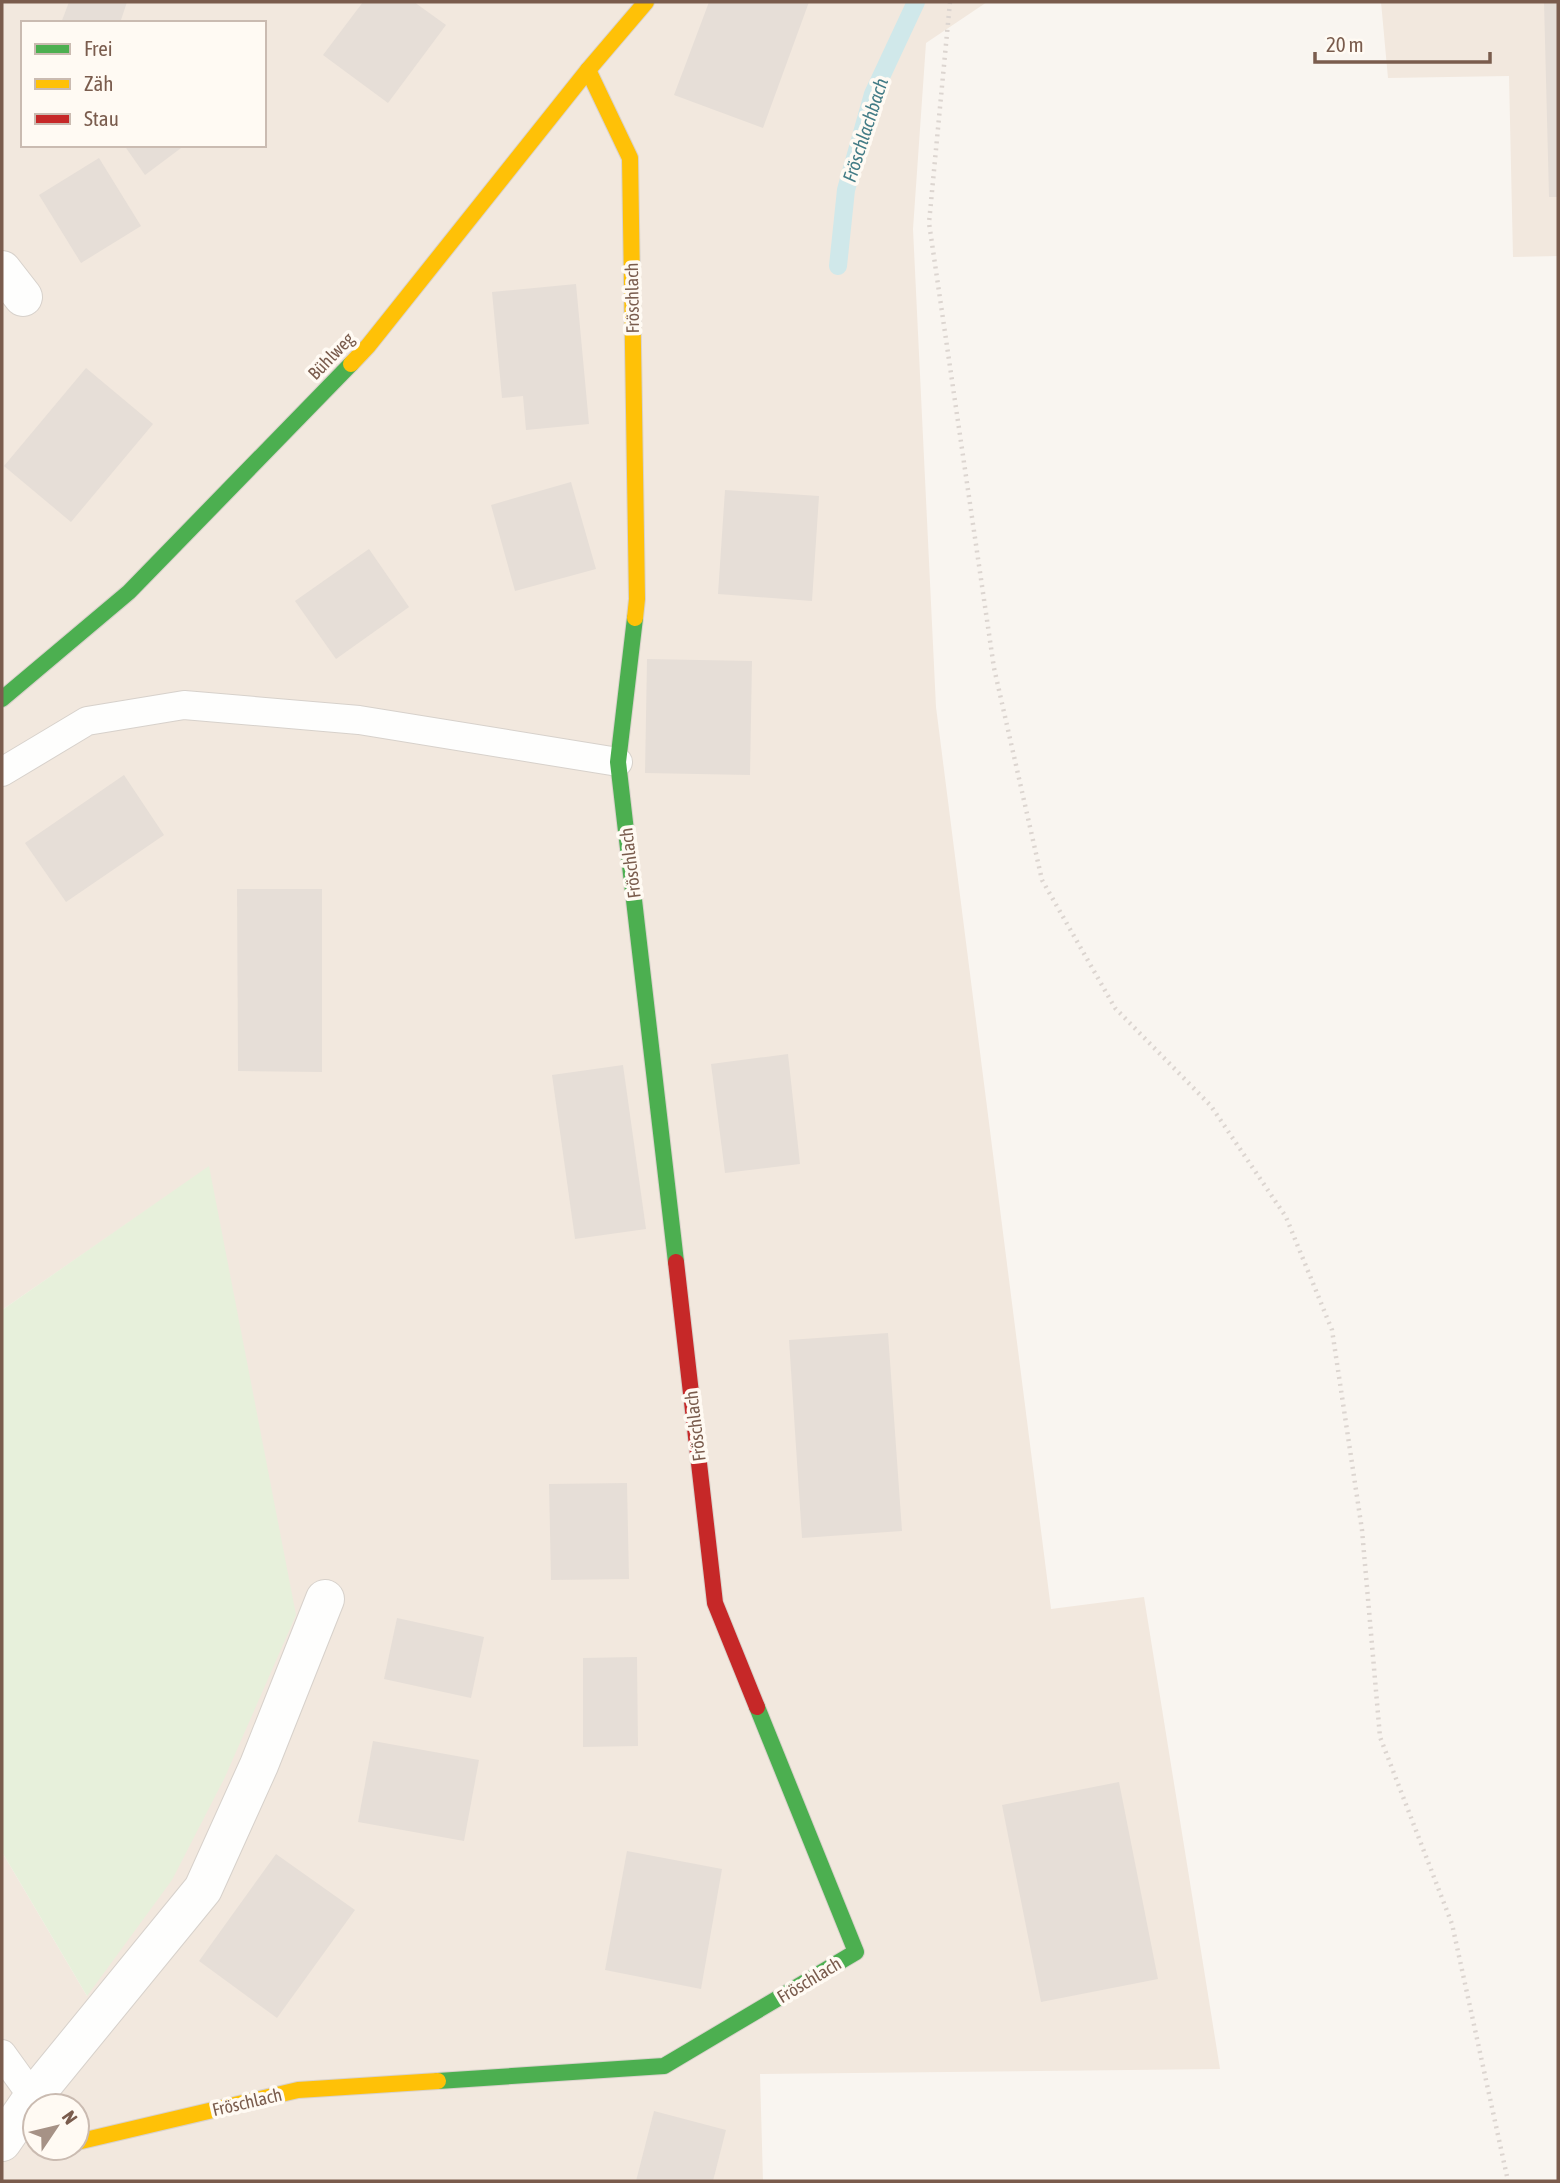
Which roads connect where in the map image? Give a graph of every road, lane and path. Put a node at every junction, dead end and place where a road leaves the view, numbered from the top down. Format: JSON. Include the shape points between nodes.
{"nodes":[{"id":1,"x":646,"y":2,"type":"edge"},
{"id":2,"x":950,"y":2,"type":"edge"},
{"id":3,"x":588,"y":70,"type":"junction"},
{"id":4,"x":2,"y":699,"type":"edge"},
{"id":5,"x":618,"y":761,"type":"junction"},
{"id":6,"x":2,"y":772,"type":"edge"},
{"id":7,"x":325,"y":1599,"type":"dead end"},
{"id":8,"x":2,"y":2054,"type":"edge"},
{"id":9,"x":29,"y":2092,"type":"edge"},
{"id":10,"x":37,"y":2092,"type":"edge"},
{"id":11,"x":21,"y":2114,"type":"edge"},
{"id":12,"x":91,"y":2139,"type":"edge"},
{"id":13,"x":2,"y":2142,"type":"edge"},
{"id":14,"x":21,"y":2143,"type":"edge"},
{"id":15,"x":1508,"y":2181,"type":"edge"}],
"edges":[{"from":1,"to":3,"type":"street","name":"Bühlweg"},
{"from":2,"to":15,"type":"path","via":[[929,223],[995,668],[1042,880],[1115,1008],[1211,1106],[1286,1217],[1332,1330],[1362,1530],[1380,1737],[1452,1924]]},
{"from":3,"to":4,"type":"street","name":"Bühlweg","via":[[368,346],[129,592]]},
{"from":3,"to":5,"type":"street","name":"Fröschlach","via":[[630,158],[636,599]]},
{"from":5,"to":6,"type":"lane","via":[[359,720],[184,705],[87,721]]},
{"from":5,"to":12,"type":"street","name":"Fröschlach","via":[[715,1603],[856,1952],[664,2066],[298,2090]]},
{"from":7,"to":10,"type":"street","via":[[204,1889]]},
{"from":8,"to":9,"type":"lane"},
{"from":11,"to":13,"type":"street"},
{"from":13,"to":14,"type":"street"}]}
